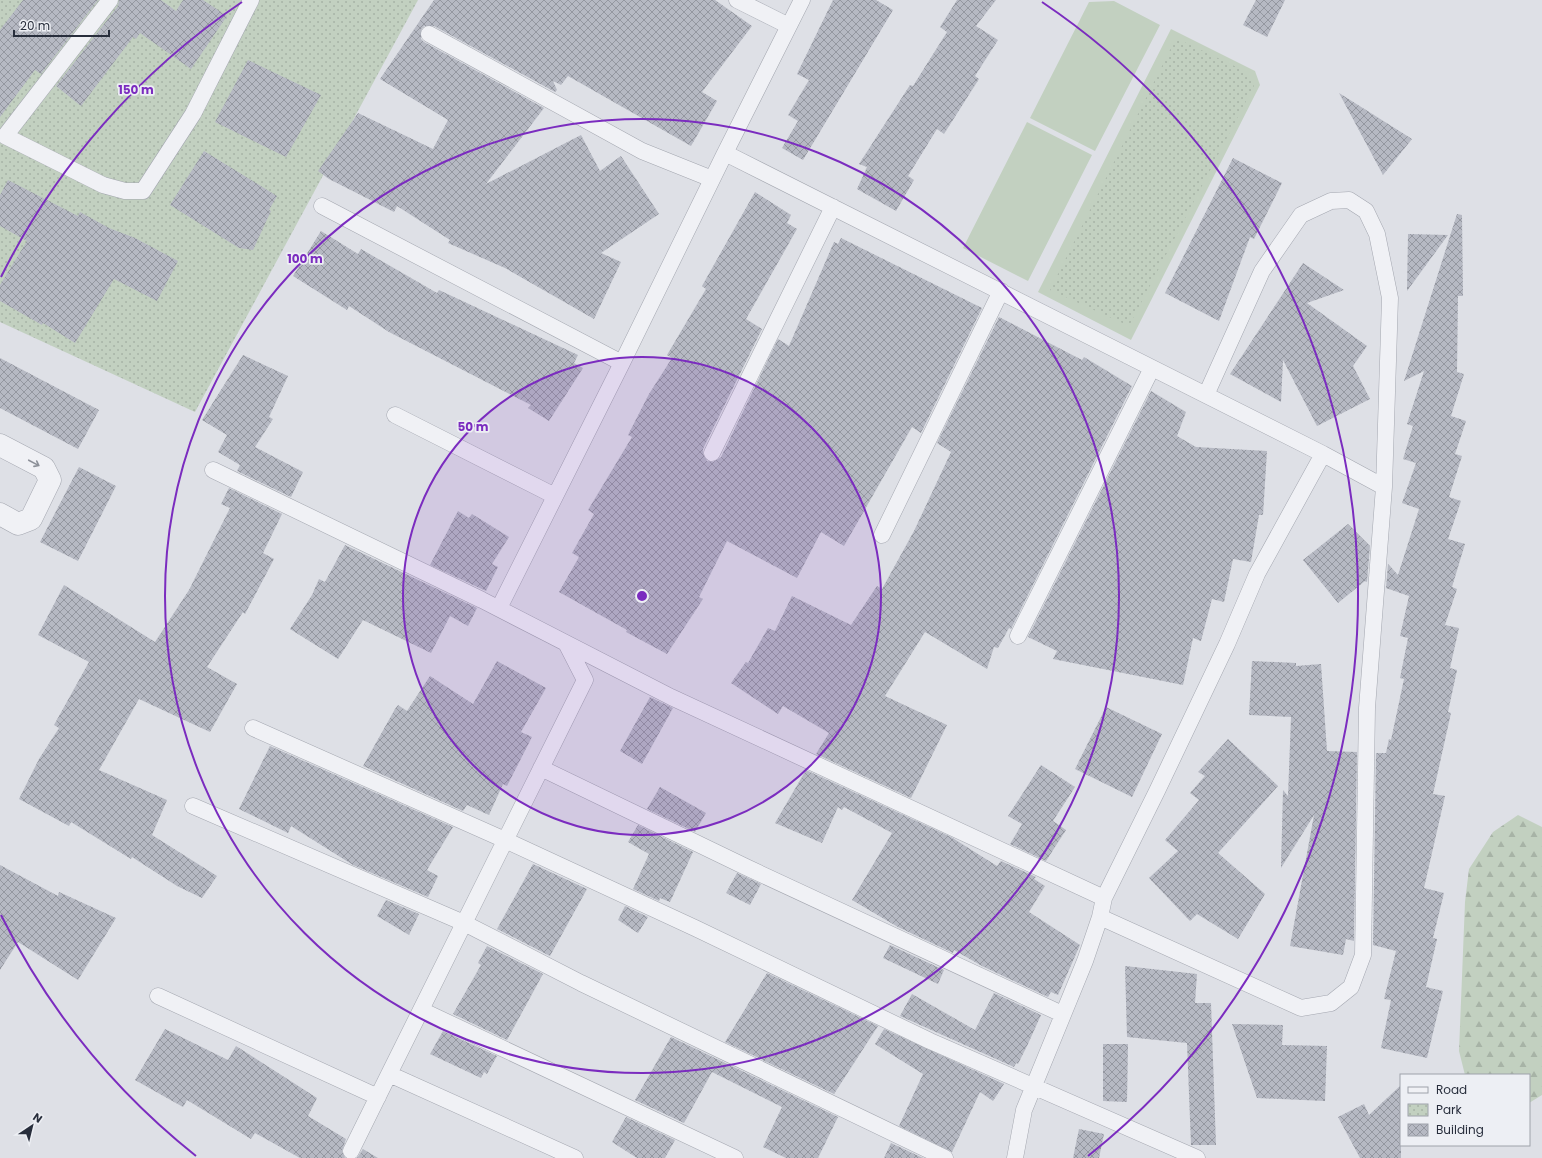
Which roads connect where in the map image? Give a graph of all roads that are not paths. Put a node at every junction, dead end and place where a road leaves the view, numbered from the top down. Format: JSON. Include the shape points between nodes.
{"nodes":[{"id":1,"x":110,"y":0,"type":"edge"},
{"id":2,"x":251,"y":0,"type":"edge"},
{"id":3,"x":737,"y":0,"type":"edge"},
{"id":4,"x":802,"y":0,"type":"edge"},
{"id":5,"x":789,"y":26,"type":"junction"},
{"id":6,"x":429,"y":34,"type":"dead end"},
{"id":7,"x":725,"y":153,"type":"junction"},
{"id":8,"x":712,"y":179,"type":"junction"},
{"id":9,"x":322,"y":206,"type":"dead end"},
{"id":10,"x":833,"y":207,"type":"junction"},
{"id":11,"x":1001,"y":291,"type":"junction"},
{"id":12,"x":622,"y":363,"type":"junction"},
{"id":13,"x":1152,"y":368,"type":"junction"},
{"id":14,"x":1206,"y":395,"type":"junction"},
{"id":15,"x":395,"y":415,"type":"dead end"},
{"id":16,"x":0,"y":444,"type":"edge"},
{"id":17,"x":712,"y":454,"type":"dead end"},
{"id":18,"x":1323,"y":454,"type":"junction"},
{"id":19,"x":213,"y":470,"type":"dead end"},
{"id":20,"x":1384,"y":487,"type":"junction"},
{"id":21,"x":555,"y":496,"type":"junction"},
{"id":22,"x":0,"y":514,"type":"edge"},
{"id":23,"x":882,"y":535,"type":"dead end"},
{"id":24,"x":498,"y":608,"type":"junction"},
{"id":25,"x":1018,"y":636,"type":"dead end"},
{"id":26,"x":566,"y":643,"type":"junction"},
{"id":27,"x":253,"y":728,"type":"dead end"},
{"id":28,"x":541,"y":768,"type":"junction"},
{"id":29,"x":193,"y":806,"type":"dead end"},
{"id":30,"x":505,"y":840,"type":"junction"},
{"id":31,"x":1104,"y":898,"type":"junction"},
{"id":32,"x":1100,"y":917,"type":"junction"},
{"id":33,"x":464,"y":923,"type":"junction"},
{"id":34,"x":158,"y":996,"type":"dead end"},
{"id":35,"x":421,"y":1010,"type":"junction"},
{"id":36,"x":1062,"y":1014,"type":"junction"},
{"id":37,"x":389,"y":1074,"type":"junction"},
{"id":38,"x":1034,"y":1087,"type":"junction"},
{"id":39,"x":378,"y":1097,"type":"junction"},
{"id":40,"x":351,"y":1151,"type":"dead end"},
{"id":41,"x":575,"y":1158,"type":"edge"},
{"id":42,"x":735,"y":1158,"type":"edge"},
{"id":43,"x":945,"y":1158,"type":"edge"},
{"id":44,"x":1015,"y":1158,"type":"edge"},
{"id":45,"x":1197,"y":1158,"type":"edge"}],
"edges":[{"from":1,"to":2,"type":"lane","via":[[5,136],[103,185],[125,192],[143,190],[193,114]]},
{"from":3,"to":5,"type":"lane"},
{"from":4,"to":5,"type":"lane"},
{"from":5,"to":7,"type":"lane"},
{"from":6,"to":8,"type":"lane","via":[[642,150]]},
{"from":7,"to":8,"type":"lane"},
{"from":7,"to":10,"type":"lane"},
{"from":8,"to":12,"type":"lane"},
{"from":9,"to":12,"type":"lane"},
{"from":10,"to":11,"type":"lane"},
{"from":10,"to":17,"type":"lane"},
{"from":11,"to":13,"type":"lane"},
{"from":11,"to":23,"type":"lane"},
{"from":12,"to":21,"type":"lane"},
{"from":13,"to":14,"type":"lane"},
{"from":13,"to":25,"type":"lane"},
{"from":14,"to":18,"type":"lane"},
{"from":14,"to":20,"type":"lane","via":[[1262,271],[1302,215],[1331,201],[1350,200],[1366,212],[1378,234],[1390,298]]},
{"from":15,"to":21,"type":"lane"},
{"from":16,"to":22,"type":"street","one_way":true,"via":[[44,468],[50,480],[31,519],[18,524]]},
{"from":18,"to":20,"type":"lane"},
{"from":18,"to":31,"type":"lane","via":[[1256,574],[1224,651]]},
{"from":19,"to":24,"type":"lane"},
{"from":20,"to":32,"type":"lane","via":[[1367,708],[1363,955],[1351,987],[1331,1003],[1301,1008]]},
{"from":21,"to":24,"type":"lane"},
{"from":24,"to":26,"type":"lane"},
{"from":26,"to":28,"type":"lane","via":[[585,680]]},
{"from":26,"to":31,"type":"lane","via":[[670,697]]},
{"from":27,"to":30,"type":"lane"},
{"from":28,"to":30,"type":"lane"},
{"from":28,"to":36,"type":"lane","via":[[755,872]]},
{"from":29,"to":33,"type":"lane"},
{"from":30,"to":33,"type":"lane"},
{"from":30,"to":38,"type":"lane","via":[[930,1041]]},
{"from":31,"to":32,"type":"lane"},
{"from":32,"to":36,"type":"lane","via":[[1085,961]]},
{"from":33,"to":35,"type":"lane"},
{"from":33,"to":43,"type":"lane","via":[[588,987]]},
{"from":34,"to":39,"type":"lane"},
{"from":35,"to":37,"type":"lane"},
{"from":35,"to":42,"type":"lane"},
{"from":36,"to":38,"type":"lane"},
{"from":37,"to":39,"type":"lane"},
{"from":37,"to":41,"type":"lane"},
{"from":38,"to":44,"type":"lane","via":[[1024,1110]]},
{"from":38,"to":45,"type":"lane"},
{"from":39,"to":40,"type":"lane"}]}
